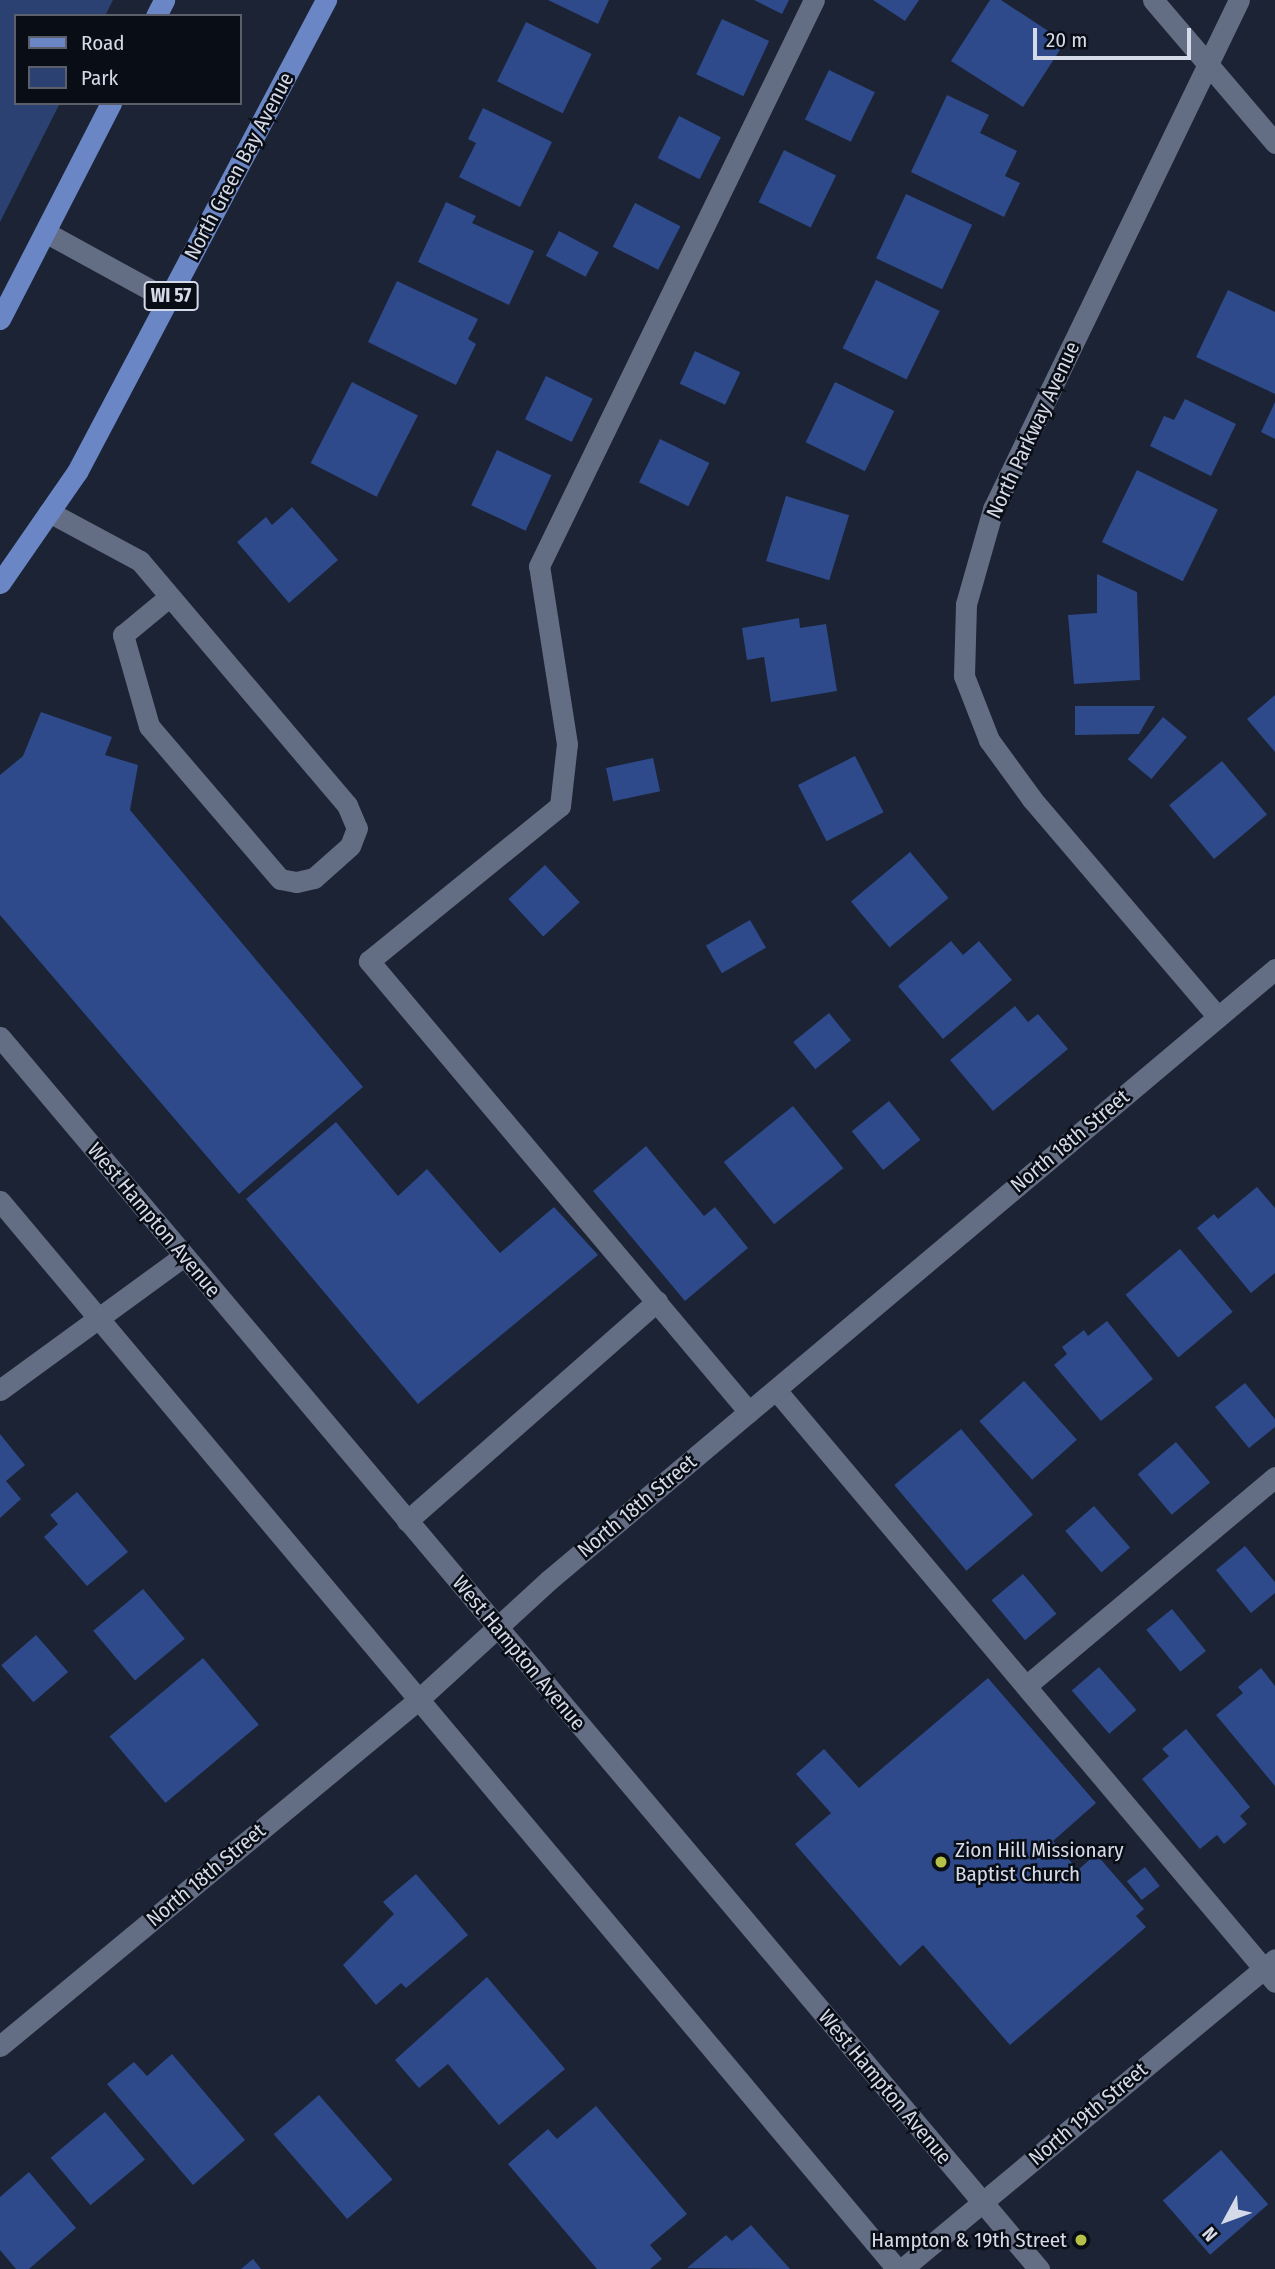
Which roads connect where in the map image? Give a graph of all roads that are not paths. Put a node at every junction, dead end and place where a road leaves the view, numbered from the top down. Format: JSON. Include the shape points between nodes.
{"nodes":[{"id":1,"x":326,"y":0,"type":"edge"},
{"id":2,"x":814,"y":0,"type":"edge"},
{"id":3,"x":1153,"y":0,"type":"edge"},
{"id":4,"x":1239,"y":0,"type":"edge"},
{"id":5,"x":1209,"y":65,"type":"junction"},
{"id":6,"x":110,"y":105,"type":"edge"},
{"id":7,"x":1275,"y":143,"type":"edge"},
{"id":8,"x":45,"y":232,"type":"junction"},
{"id":9,"x":169,"y":300,"type":"junction"},
{"id":10,"x":0,"y":319,"type":"edge"},
{"id":11,"x":49,"y":512,"type":"junction"},
{"id":12,"x":0,"y":583,"type":"edge"},
{"id":13,"x":169,"y":597,"type":"junction"},
{"id":14,"x":1275,"y":969,"type":"edge"},
{"id":15,"x":1218,"y":1017,"type":"junction"},
{"id":16,"x":0,"y":1037,"type":"edge"},
{"id":17,"x":0,"y":1200,"type":"edge"},
{"id":18,"x":184,"y":1256,"type":"junction"},
{"id":19,"x":657,"y":1301,"type":"junction"},
{"id":20,"x":96,"y":1316,"type":"junction"},
{"id":21,"x":0,"y":1390,"type":"edge"},
{"id":22,"x":776,"y":1390,"type":"junction"},
{"id":23,"x":750,"y":1412,"type":"junction"},
{"id":24,"x":1275,"y":1477,"type":"edge"},
{"id":25,"x":407,"y":1521,"type":"junction"},
{"id":26,"x":496,"y":1625,"type":"junction"},
{"id":27,"x":1026,"y":1686,"type":"junction"},
{"id":28,"x":418,"y":1700,"type":"junction"},
{"id":29,"x":1271,"y":1970,"type":"edge"},
{"id":30,"x":0,"y":2046,"type":"edge"},
{"id":31,"x":982,"y":2202,"type":"junction"},
{"id":32,"x":899,"y":2269,"type":"edge"},
{"id":33,"x":1039,"y":2269,"type":"edge"}],
"edges":[{"from":1,"to":9,"type":"main road","name":"North Green Bay Avenue","number":"WI 57"},
{"from":2,"to":19,"type":"street","via":[[539,566],[567,744],[560,806],[369,961]]},
{"from":3,"to":5,"type":"street"},
{"from":4,"to":5,"type":"street","name":"North Parkway Avenue"},
{"from":5,"to":7,"type":"street"},
{"from":5,"to":15,"type":"street","name":"North Parkway Avenue","via":[[993,509],[966,604],[964,676],[989,740],[1032,799]]},
{"from":6,"to":8,"type":"main road"},
{"from":8,"to":9,"type":"street"},
{"from":8,"to":10,"type":"main road"},
{"from":9,"to":11,"type":"main road","name":"North Green Bay Avenue","number":"WI 57","via":[[77,472]]},
{"from":11,"to":12,"type":"main road","name":"North Green Bay Avenue","number":"WI 57"},
{"from":11,"to":13,"type":"street","via":[[140,561]]},
{"from":13,"to":13,"type":"street","via":[[347,805],[357,828],[350,846],[314,878],[296,883],[280,879],[149,726],[123,635]]},
{"from":14,"to":15,"type":"street","name":"North 18th Street"},
{"from":15,"to":22,"type":"street","name":"North 18th Street"},
{"from":16,"to":18,"type":"street","name":"West Hampton Avenue"},
{"from":17,"to":20,"type":"street"},
{"from":18,"to":20,"type":"street"},
{"from":18,"to":25,"type":"street","name":"West Hampton Avenue"},
{"from":19,"to":23,"type":"street"},
{"from":19,"to":25,"type":"street"},
{"from":20,"to":21,"type":"street"},
{"from":20,"to":28,"type":"street"},
{"from":22,"to":23,"type":"street","name":"North 18th Street"},
{"from":22,"to":27,"type":"street"},
{"from":23,"to":26,"type":"street","name":"North 18th Street"},
{"from":24,"to":27,"type":"street"},
{"from":25,"to":26,"type":"street","name":"West Hampton Avenue"},
{"from":26,"to":28,"type":"street","name":"North 18th Street"},
{"from":26,"to":31,"type":"street","name":"West Hampton Avenue"},
{"from":27,"to":29,"type":"street"},
{"from":28,"to":30,"type":"street","name":"North 18th Street"},
{"from":28,"to":32,"type":"street"},
{"from":29,"to":31,"type":"street","name":"North 19th Street"},
{"from":31,"to":32,"type":"street","name":"North 19th Street"},
{"from":31,"to":33,"type":"street","name":"West Hampton Avenue"}]}
